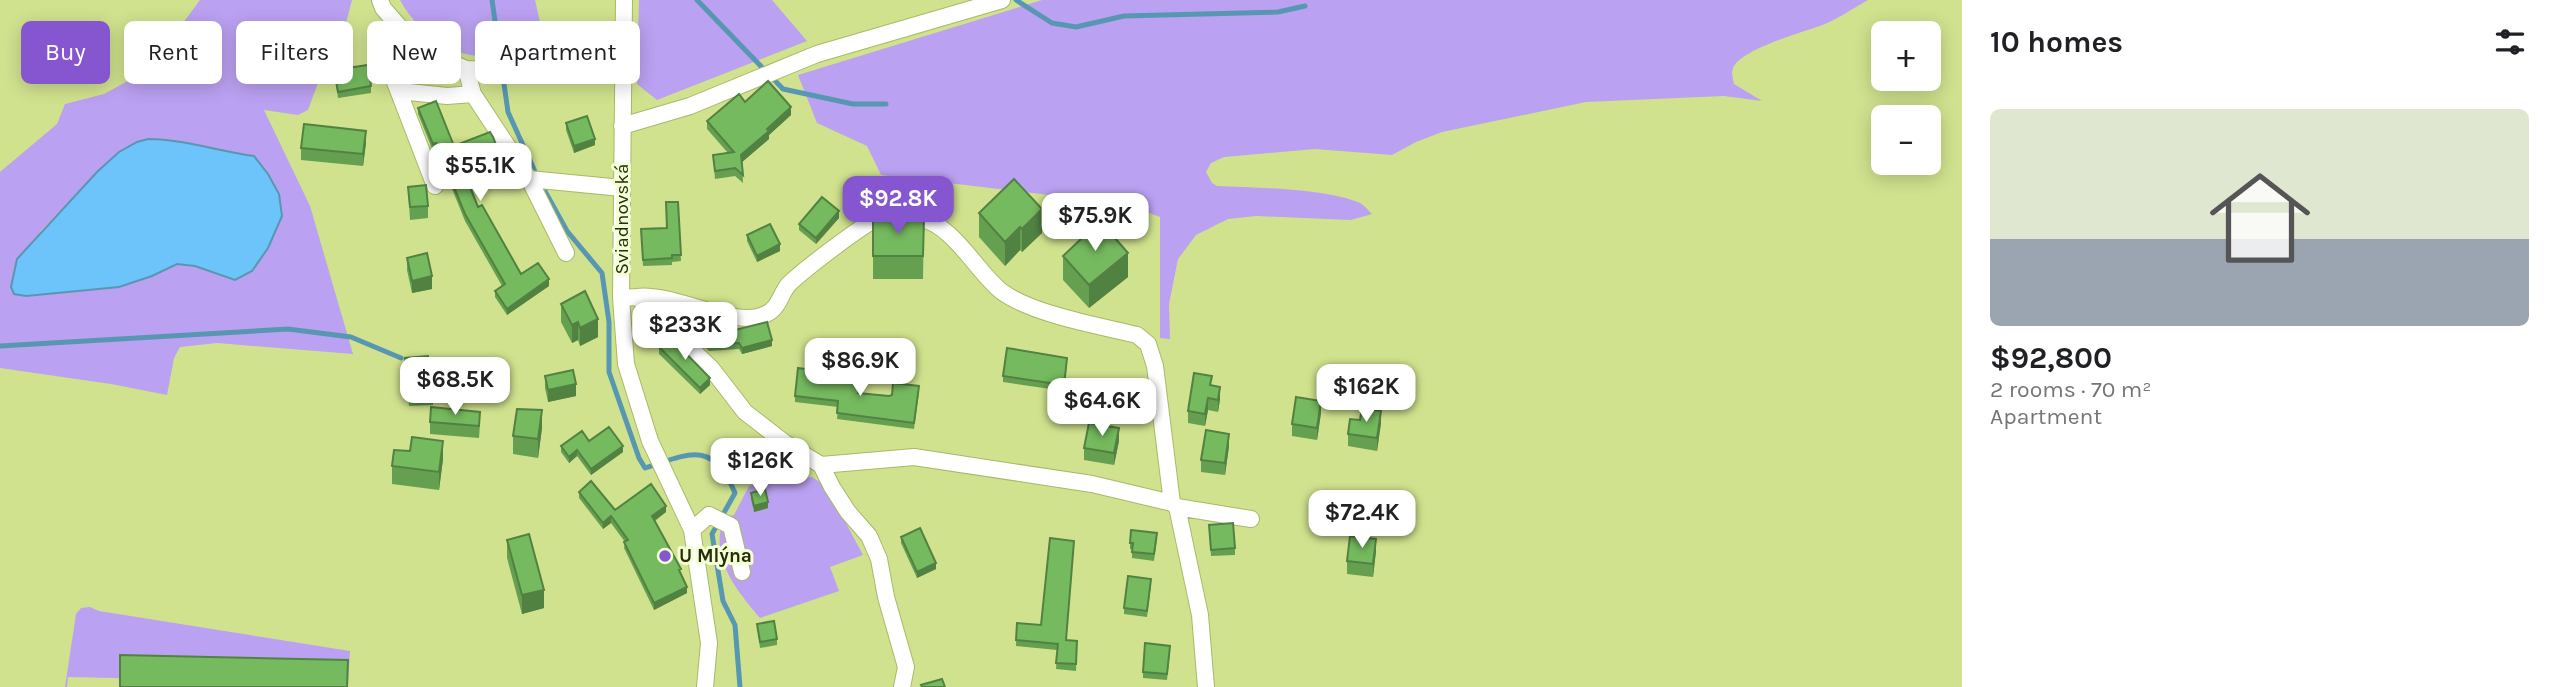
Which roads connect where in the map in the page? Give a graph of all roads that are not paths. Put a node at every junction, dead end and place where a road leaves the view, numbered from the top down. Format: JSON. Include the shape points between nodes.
{"nodes":[{"id":1,"x":380,"y":0,"type":"edge"},
{"id":2,"x":624,"y":0,"type":"edge"},
{"id":3,"x":1002,"y":0,"type":"edge"},
{"id":4,"x":394,"y":21,"type":"edge"},
{"id":5,"x":623,"y":21,"type":"edge"},
{"id":6,"x":461,"y":67,"type":"edge"},
{"id":7,"x":466,"y":69,"type":"junction"},
{"id":8,"x":475,"y":69,"type":"edge"},
{"id":9,"x":395,"y":84,"type":"edge"},
{"id":10,"x":622,"y":84,"type":"edge"},
{"id":11,"x":398,"y":91,"type":"junction"},
{"id":12,"x":473,"y":94,"type":"junction"},
{"id":13,"x":622,"y":126,"type":"junction"},
{"id":14,"x":536,"y":180,"type":"junction"},
{"id":15,"x":435,"y":186,"type":"dead end"},
{"id":16,"x":622,"y":188,"type":"junction"},
{"id":17,"x":566,"y":253,"type":"dead end"},
{"id":18,"x":629,"y":297,"type":"junction"},
{"id":19,"x":821,"y":465,"type":"junction"},
{"id":20,"x":1175,"y":505,"type":"junction"},
{"id":21,"x":1251,"y":519,"type":"dead end"},
{"id":22,"x":692,"y":530,"type":"junction"},
{"id":23,"x":742,"y":572,"type":"dead end"},
{"id":24,"x":705,"y":687,"type":"edge"},
{"id":25,"x":902,"y":687,"type":"edge"},
{"id":26,"x":1206,"y":687,"type":"edge"}],
"edges":[{"from":1,"to":4,"type":"street"},
{"from":2,"to":5,"type":"street","name":"Sviadnovská"},
{"from":3,"to":13,"type":"street","via":[[817,54],[690,106]]},
{"from":6,"to":7,"type":"street"},
{"from":7,"to":8,"type":"street"},
{"from":7,"to":12,"type":"street"},
{"from":9,"to":11,"type":"street"},
{"from":10,"to":13,"type":"street","name":"Sviadnovská"},
{"from":11,"to":12,"type":"street"},
{"from":11,"to":15,"type":"street"},
{"from":12,"to":14,"type":"street"},
{"from":13,"to":16,"type":"street","name":"Sviadnovská"},
{"from":14,"to":16,"type":"street"},
{"from":14,"to":17,"type":"street"},
{"from":16,"to":18,"type":"street","name":"Sviadnovská"},
{"from":18,"to":19,"type":"street","via":[[710,368],[745,412]]},
{"from":18,"to":20,"type":"street","via":[[660,296],[703,311],[762,317],[776,307],[788,286],[863,226],[885,216],[929,220],[1002,292],[1042,311],[1137,335],[1148,344]]},
{"from":18,"to":22,"type":"street","name":"Sviadnovská","via":[[626,365],[650,441]]},
{"from":19,"to":20,"type":"street","via":[[914,457],[1092,484]]},
{"from":19,"to":25,"type":"street","via":[[848,512],[869,536],[879,559],[906,667]]},
{"from":20,"to":21,"type":"street"},
{"from":20,"to":26,"type":"street","via":[[1200,615]]},
{"from":22,"to":23,"type":"street","via":[[709,515],[730,526]]},
{"from":22,"to":24,"type":"street","name":"Sviadnovská","via":[[709,643]]}]}
